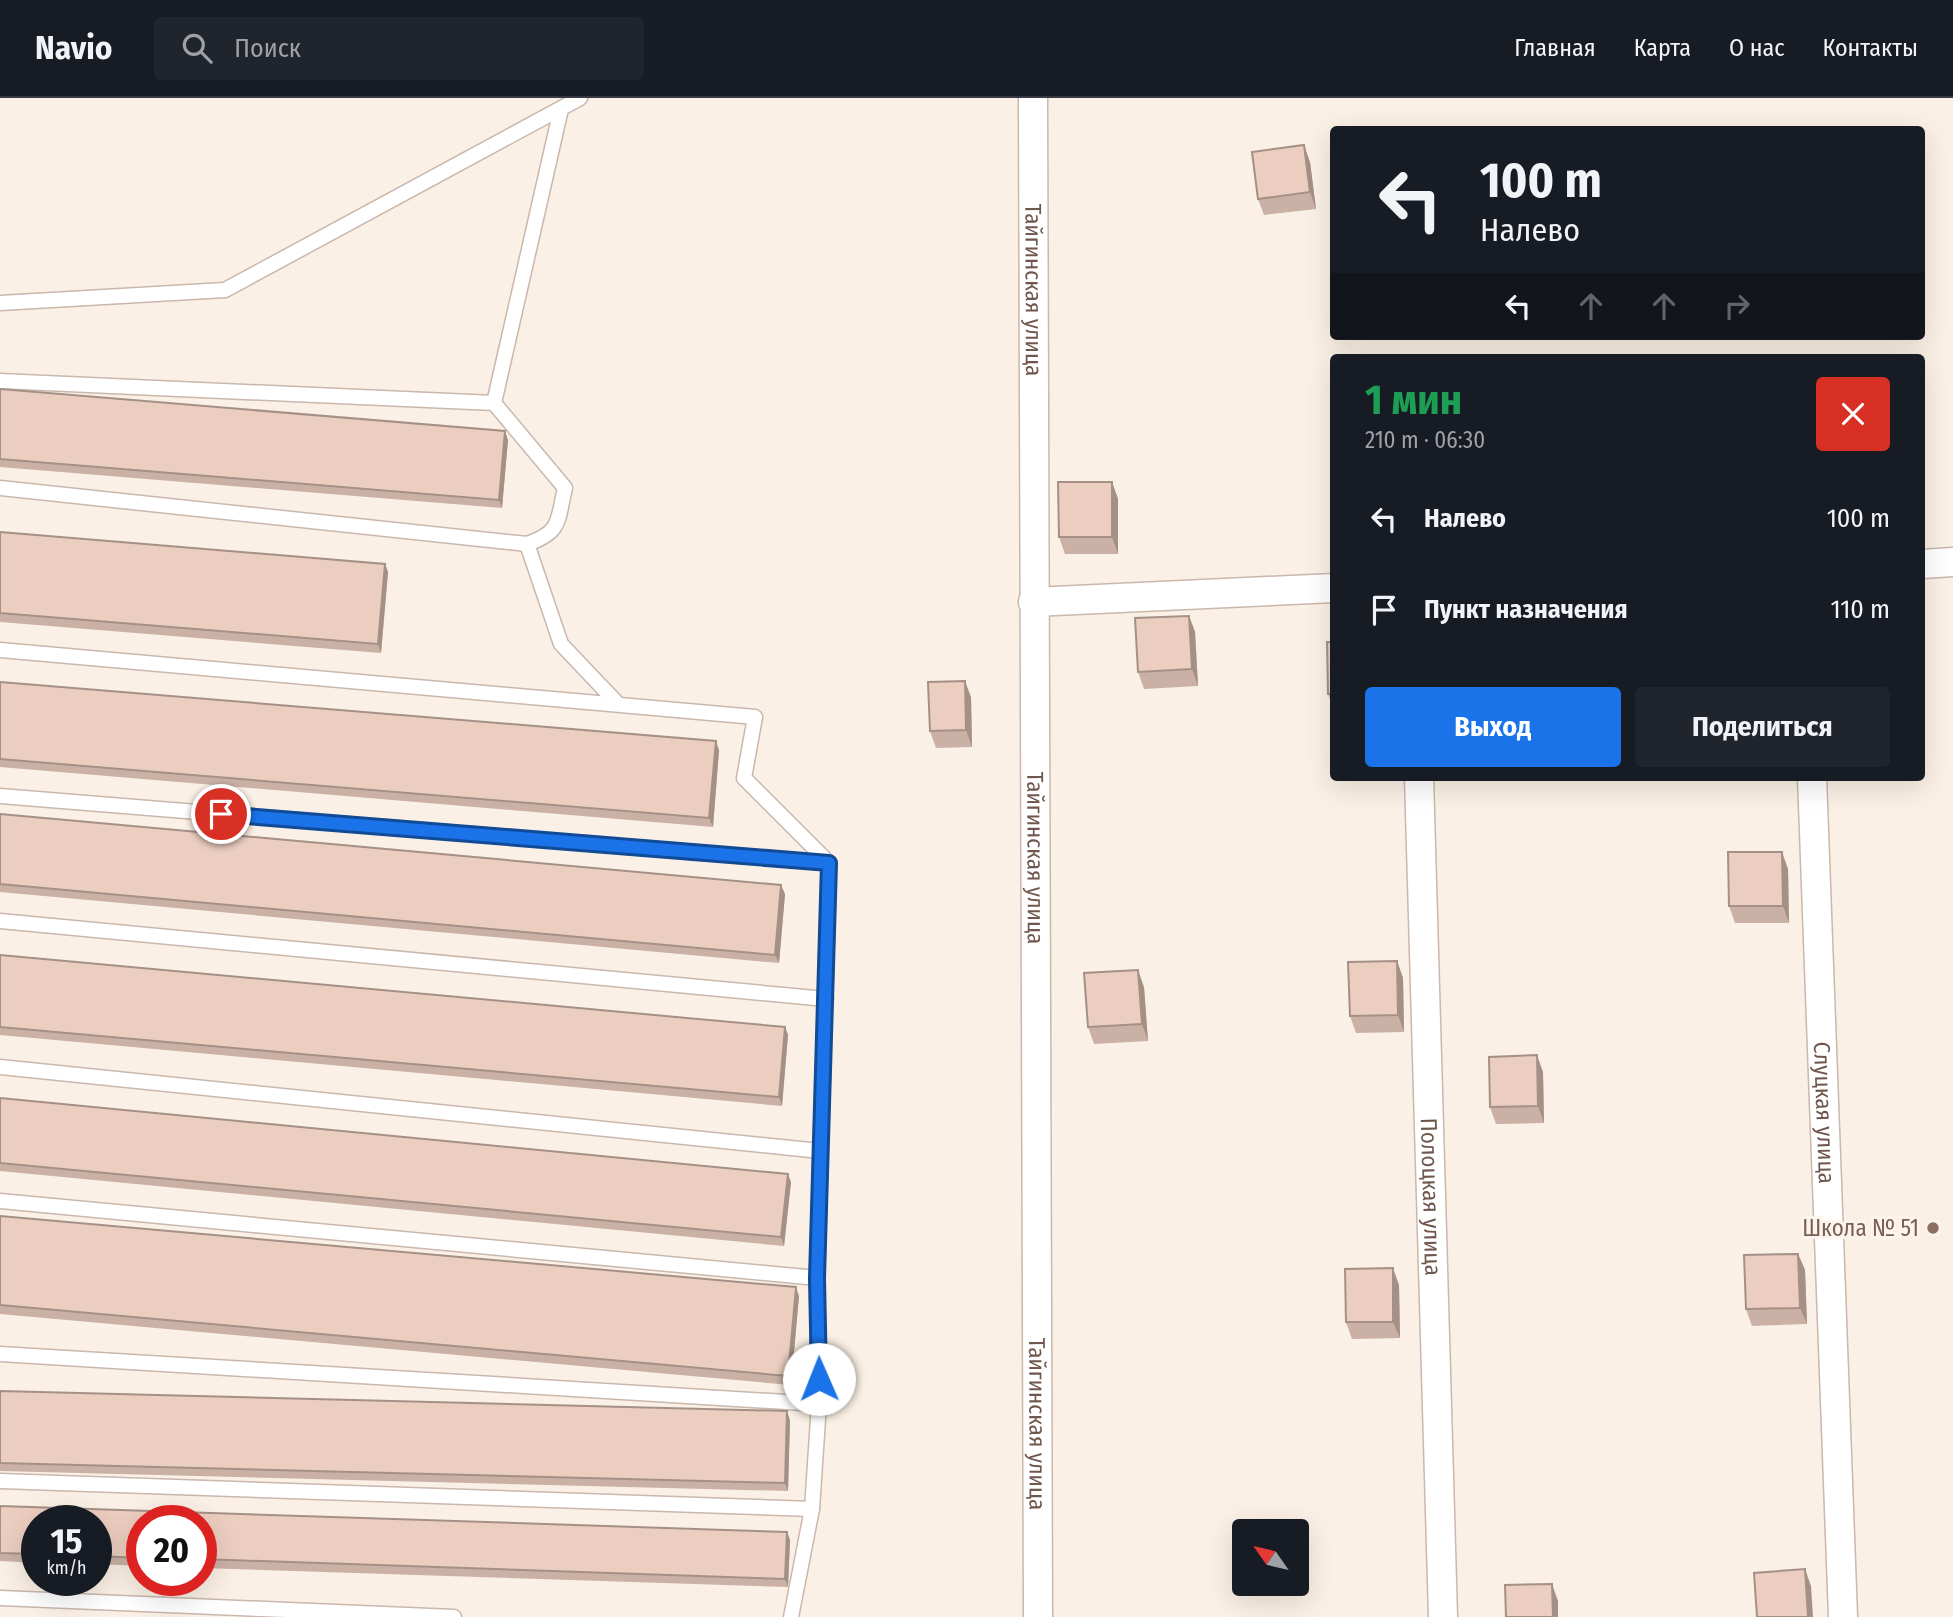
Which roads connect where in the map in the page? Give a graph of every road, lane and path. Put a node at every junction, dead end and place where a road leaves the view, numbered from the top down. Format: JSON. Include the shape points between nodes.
{"nodes":[{"id":1,"x":580,"y":98,"type":"edge"},
{"id":2,"x":1033,"y":98,"type":"edge"},
{"id":3,"x":561,"y":109,"type":"junction"},
{"id":4,"x":0,"y":303,"type":"edge"},
{"id":5,"x":0,"y":381,"type":"edge"},
{"id":6,"x":494,"y":403,"type":"junction"},
{"id":7,"x":0,"y":488,"type":"edge"},
{"id":8,"x":527,"y":544,"type":"junction"},
{"id":9,"x":1953,"y":562,"type":"edge"},
{"id":10,"x":1925,"y":564,"type":"edge"},
{"id":11,"x":1330,"y":588,"type":"edge"},
{"id":12,"x":1033,"y":602,"type":"junction"},
{"id":13,"x":0,"y":650,"type":"edge"},
{"id":14,"x":618,"y":704,"type":"junction"},
{"id":15,"x":1419,"y":781,"type":"edge"},
{"id":16,"x":1812,"y":781,"type":"edge"},
{"id":17,"x":0,"y":796,"type":"edge"},
{"id":18,"x":829,"y":863,"type":"junction"},
{"id":19,"x":0,"y":921,"type":"edge"},
{"id":20,"x":826,"y":999,"type":"junction"},
{"id":21,"x":0,"y":1067,"type":"edge"},
{"id":22,"x":820,"y":1151,"type":"junction"},
{"id":23,"x":0,"y":1201,"type":"edge"},
{"id":24,"x":817,"y":1278,"type":"junction"},
{"id":25,"x":0,"y":1354,"type":"edge"},
{"id":26,"x":819,"y":1404,"type":"junction"},
{"id":27,"x":0,"y":1481,"type":"edge"},
{"id":28,"x":812,"y":1509,"type":"junction"},
{"id":29,"x":0,"y":1598,"type":"edge"},
{"id":30,"x":454,"y":1617,"type":"edge"},
{"id":31,"x":791,"y":1617,"type":"edge"},
{"id":32,"x":1038,"y":1617,"type":"edge"},
{"id":33,"x":1443,"y":1617,"type":"edge"},
{"id":34,"x":1843,"y":1617,"type":"edge"}],
"edges":[{"from":1,"to":3,"type":"lane"},
{"from":2,"to":12,"type":"street","name":"Тайгинская улица"},
{"from":3,"to":4,"type":"lane","via":[[225,290]]},
{"from":3,"to":6,"type":"lane"},
{"from":5,"to":6,"type":"lane"},
{"from":6,"to":8,"type":"lane","via":[[565,488],[555,526],[547,537]]},
{"from":7,"to":8,"type":"lane"},
{"from":8,"to":14,"type":"lane","via":[[561,644]]},
{"from":9,"to":10,"type":"street"},
{"from":11,"to":12,"type":"street"},
{"from":12,"to":32,"type":"street","name":"Тайгинская улица"},
{"from":13,"to":14,"type":"lane"},
{"from":14,"to":18,"type":"lane","via":[[755,717],[744,778]]},
{"from":15,"to":33,"type":"street","name":"Полоцкая улица"},
{"from":16,"to":34,"type":"street","name":"Слуцкая улица"},
{"from":17,"to":18,"type":"lane"},
{"from":18,"to":20,"type":"lane"},
{"from":19,"to":20,"type":"lane"},
{"from":20,"to":22,"type":"lane"},
{"from":21,"to":22,"type":"lane"},
{"from":22,"to":24,"type":"lane"},
{"from":23,"to":24,"type":"lane"},
{"from":24,"to":26,"type":"lane"},
{"from":25,"to":26,"type":"lane"},
{"from":26,"to":28,"type":"lane"},
{"from":27,"to":28,"type":"lane"},
{"from":28,"to":31,"type":"lane"},
{"from":29,"to":30,"type":"lane"}]}
